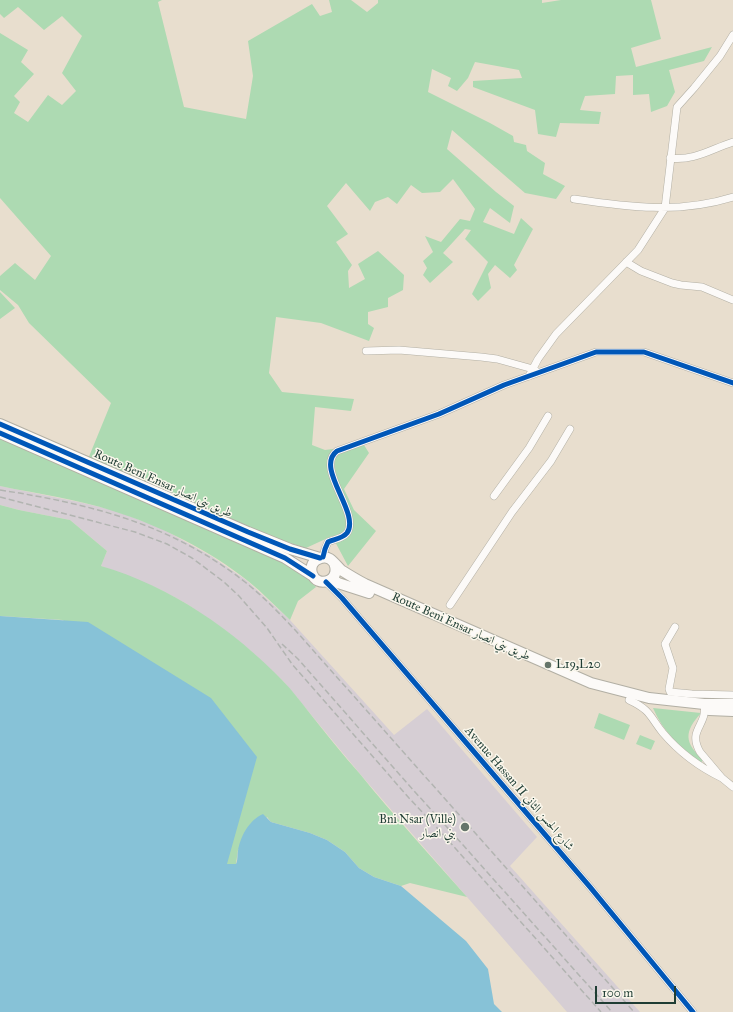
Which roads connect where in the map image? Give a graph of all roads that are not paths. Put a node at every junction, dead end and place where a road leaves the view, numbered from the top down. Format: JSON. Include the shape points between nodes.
{"nodes":[{"id":1,"x":733,"y":35,"type":"edge"},
{"id":2,"x":733,"y":142,"type":"edge"},
{"id":3,"x":670,"y":158,"type":"junction"},
{"id":4,"x":733,"y":197,"type":"edge"},
{"id":5,"x":574,"y":199,"type":"dead end"},
{"id":6,"x":665,"y":208,"type":"junction"},
{"id":7,"x":626,"y":262,"type":"junction"},
{"id":8,"x":733,"y":300,"type":"edge"},
{"id":9,"x":366,"y":351,"type":"dead end"},
{"id":10,"x":536,"y":371,"type":"junction"},
{"id":11,"x":733,"y":383,"type":"edge"},
{"id":12,"x":548,"y":416,"type":"dead end"},
{"id":13,"x":0,"y":424,"type":"edge"},
{"id":14,"x":570,"y":429,"type":"dead end"},
{"id":15,"x":0,"y":433,"type":"edge"},
{"id":16,"x":494,"y":496,"type":"dead end"},
{"id":17,"x":321,"y":558,"type":"junction"},
{"id":18,"x":334,"y":563,"type":"junction"},
{"id":19,"x":313,"y":576,"type":"junction"},
{"id":20,"x":329,"y":581,"type":"junction"},
{"id":21,"x":450,"y":605,"type":"dead end"},
{"id":22,"x":675,"y":627,"type":"dead end"},
{"id":23,"x":733,"y":694,"type":"edge"},
{"id":24,"x":692,"y":698,"type":"junction"},
{"id":25,"x":649,"y":706,"type":"junction"},
{"id":26,"x":705,"y":707,"type":"junction"},
{"id":27,"x":731,"y":709,"type":"edge"},
{"id":28,"x":702,"y":722,"type":"junction"},
{"id":29,"x":722,"y":778,"type":"junction"},
{"id":30,"x":733,"y":786,"type":"edge"},
{"id":31,"x":693,"y":1012,"type":"edge"}],
"edges":[{"from":1,"to":3,"type":"street","via":[[720,56],[677,107]]},
{"from":2,"to":3,"type":"street","via":[[693,158]]},
{"from":3,"to":6,"type":"street"},
{"from":4,"to":6,"type":"street","via":[[698,206]]},
{"from":5,"to":6,"type":"street","via":[[619,206]]},
{"from":6,"to":7,"type":"street","via":[[638,250]]},
{"from":7,"to":8,"type":"street","via":[[672,283],[702,287]]},
{"from":7,"to":10,"type":"street","via":[[556,334]]},
{"from":9,"to":10,"type":"street","via":[[399,350],[497,358]]},
{"from":10,"to":11,"type":"street","via":[[596,352],[644,352]]},
{"from":10,"to":17,"type":"street","via":[[439,414],[334,454],[330,469],[350,526],[342,537],[328,542]]},
{"from":12,"to":16,"type":"street"},
{"from":13,"to":17,"type":"highway","name":"Route Beni Ensar طريق بني انصار","via":[[254,535],[290,550]]},
{"from":14,"to":21,"type":"street"},
{"from":15,"to":19,"type":"highway","name":"Route Beni Ensar طريق بني انصار","via":[[285,558]]},
{"from":17,"to":18,"type":"highway","via":[[328,558]]},
{"from":17,"to":19,"type":"highway","via":[[314,561],[311,567]]},
{"from":18,"to":20,"type":"highway","via":[[335,576]]},
{"from":18,"to":25,"type":"highway","name":"Route Beni Ensar طريق بني انصار","via":[[352,578],[365,584],[567,674]]},
{"from":19,"to":20,"type":"highway","via":[[318,581]]},
{"from":20,"to":25,"type":"highway","name":"Route Beni Ensar طريق بني انصار","via":[[364,590],[583,686]]},
{"from":20,"to":31,"type":"street","name":"Avenue Hassan II شارع الحسن الثاني"},
{"from":22,"to":24,"type":"street","via":[[664,644],[672,668],[669,689],[670,692]]},
{"from":23,"to":24,"type":"street"},
{"from":24,"to":25,"type":"highway","name":"Route Beni Ensar طريق بني انصار"},
{"from":24,"to":26,"type":"highway","name":"Route Beni Ensar طريق بني انصار"},
{"from":25,"to":26,"type":"highway","name":"Route Beni Ensar طريق بني انصار"},
{"from":25,"to":29,"type":"street","via":[[662,732],[685,755]]},
{"from":26,"to":27,"type":"highway","name":"Route Beni Ensar طريق بني انصار"},
{"from":26,"to":28,"type":"street"},
{"from":27,"to":28,"type":"street","via":[[712,715]]},
{"from":28,"to":29,"type":"street","via":[[696,731],[697,748]]},
{"from":29,"to":30,"type":"street"}]}
